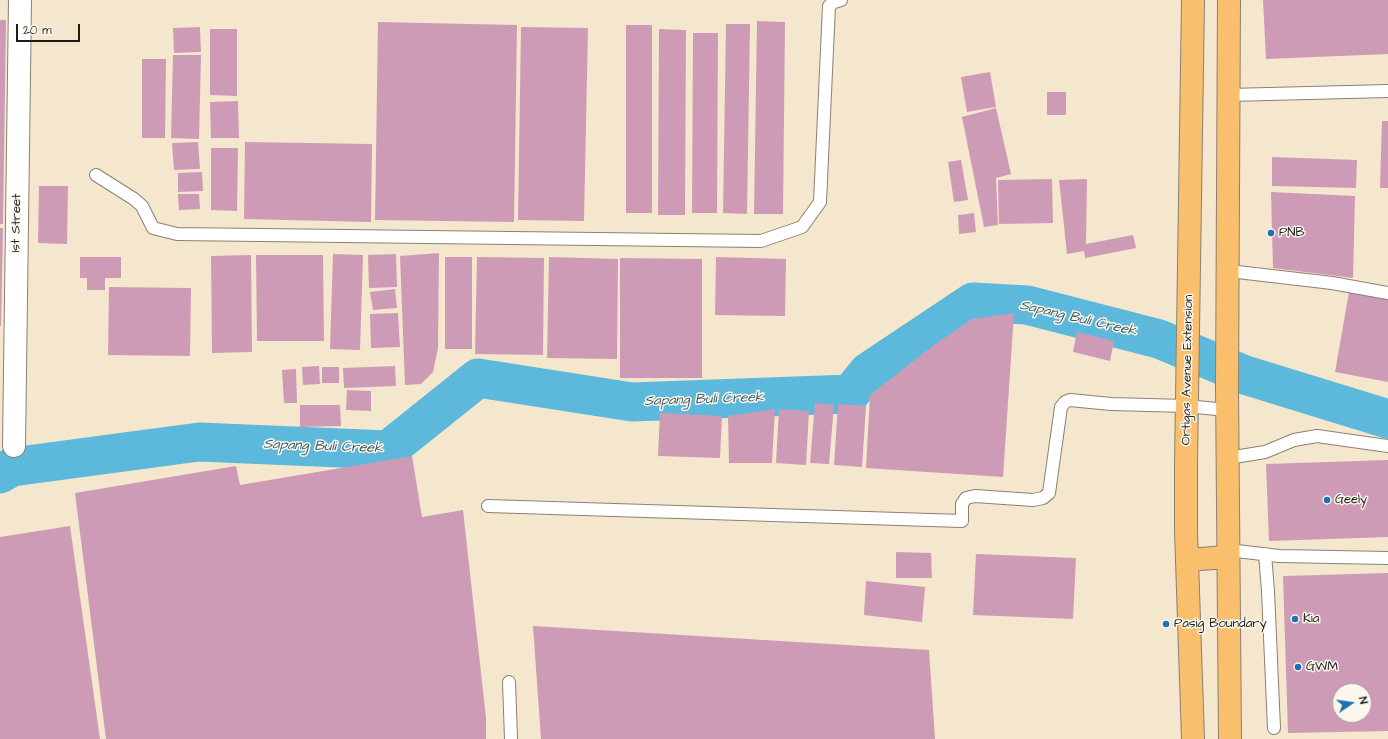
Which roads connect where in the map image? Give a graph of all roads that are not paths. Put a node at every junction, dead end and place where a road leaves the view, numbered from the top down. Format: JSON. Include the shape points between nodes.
{"nodes":[{"id":1,"x":20,"y":0,"type":"edge"},
{"id":2,"x":841,"y":0,"type":"edge"},
{"id":3,"x":1193,"y":0,"type":"edge"},
{"id":4,"x":1229,"y":0,"type":"edge"},
{"id":5,"x":1388,"y":91,"type":"edge"},
{"id":6,"x":1229,"y":95,"type":"junction"},
{"id":7,"x":96,"y":175,"type":"dead end"},
{"id":8,"x":1229,"y":271,"type":"junction"},
{"id":9,"x":1388,"y":293,"type":"edge"},
{"id":10,"x":1186,"y":406,"type":"junction"},
{"id":11,"x":1227,"y":410,"type":"junction"},
{"id":12,"x":14,"y":446,"type":"dead end"},
{"id":13,"x":1388,"y":446,"type":"edge"},
{"id":14,"x":1228,"y":458,"type":"junction"},
{"id":15,"x":488,"y":506,"type":"dead end"},
{"id":16,"x":1228,"y":554,"type":"junction"},
{"id":17,"x":1265,"y":554,"type":"junction"},
{"id":18,"x":1388,"y":558,"type":"edge"},
{"id":19,"x":1187,"y":560,"type":"junction"},
{"id":20,"x":508,"y":682,"type":"dead end"},
{"id":21,"x":1274,"y":728,"type":"dead end"},
{"id":22,"x":511,"y":739,"type":"edge"},
{"id":23,"x":1193,"y":739,"type":"edge"},
{"id":24,"x":1230,"y":739,"type":"edge"}],
"edges":[{"from":1,"to":12,"type":"street","name":"1st Street"},
{"from":2,"to":7,"type":"lane","via":[[829,6],[820,202],[802,227],[761,241],[177,234],[153,228],[142,206]]},
{"from":3,"to":10,"type":"main road","name":"Ortigas Avenue Extension"},
{"from":4,"to":6,"type":"main road"},
{"from":5,"to":6,"type":"lane"},
{"from":6,"to":8,"type":"main road"},
{"from":8,"to":9,"type":"lane","via":[[1332,283]]},
{"from":8,"to":11,"type":"main road"},
{"from":10,"to":11,"type":"lane"},
{"from":10,"to":15,"type":"lane","via":[[1070,400],[1065,402],[1061,407],[1049,493],[1033,500],[975,496],[966,498],[962,504],[962,521]]},
{"from":10,"to":19,"type":"main road","name":"Ortigas Avenue Extension"},
{"from":11,"to":14,"type":"main road"},
{"from":13,"to":14,"type":"lane","via":[[1317,436],[1294,440],[1265,452]]},
{"from":14,"to":16,"type":"main road"},
{"from":16,"to":17,"type":"lane"},
{"from":16,"to":19,"type":"main road"},
{"from":16,"to":24,"type":"main road"},
{"from":17,"to":18,"type":"lane"},
{"from":17,"to":21,"type":"lane"},
{"from":19,"to":23,"type":"main road","name":"Ortigas Avenue Extension"},
{"from":20,"to":22,"type":"lane"}]}
